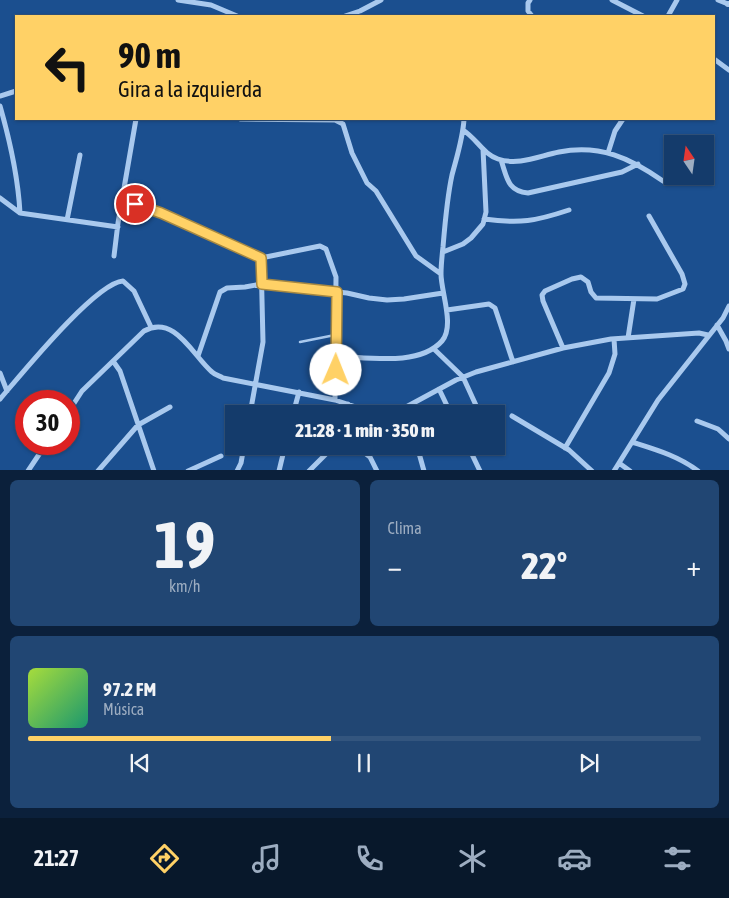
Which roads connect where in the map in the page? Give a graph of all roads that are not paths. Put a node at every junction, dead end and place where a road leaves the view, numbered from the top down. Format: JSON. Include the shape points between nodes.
{"nodes":[{"id":1,"x":178,"y":0,"type":"edge"},
{"id":2,"x":381,"y":0,"type":"edge"},
{"id":3,"x":530,"y":0,"type":"edge"},
{"id":4,"x":612,"y":0,"type":"edge"},
{"id":5,"x":677,"y":0,"type":"edge"},
{"id":6,"x":718,"y":0,"type":"edge"},
{"id":7,"x":728,"y":3,"type":"edge"},
{"id":8,"x":235,"y":15,"type":"edge"},
{"id":9,"x":347,"y":15,"type":"edge"},
{"id":10,"x":531,"y":15,"type":"edge"},
{"id":11,"x":641,"y":15,"type":"edge"},
{"id":12,"x":669,"y":15,"type":"edge"},
{"id":13,"x":715,"y":60,"type":"edge"},
{"id":14,"x":729,"y":70,"type":"edge"},
{"id":15,"x":15,"y":91,"type":"edge"},
{"id":16,"x":0,"y":96,"type":"edge"},
{"id":17,"x":0,"y":106,"type":"edge"},
{"id":18,"x":136,"y":120,"type":"edge"},
{"id":19,"x":335,"y":120,"type":"edge"},
{"id":20,"x":464,"y":120,"type":"edge"},
{"id":21,"x":622,"y":120,"type":"edge"},
{"id":22,"x":463,"y":130,"type":"junction"},
{"id":23,"x":483,"y":149,"type":"junction"},
{"id":24,"x":608,"y":153,"type":"junction"},
{"id":25,"x":80,"y":155,"type":"dead end"},
{"id":26,"x":501,"y":160,"type":"junction"},
{"id":27,"x":638,"y":164,"type":"junction"},
{"id":28,"x":663,"y":180,"type":"dead end"},
{"id":29,"x":0,"y":198,"type":"edge"},
{"id":30,"x":122,"y":200,"type":"junction"},
{"id":31,"x":569,"y":210,"type":"dead end"},
{"id":32,"x":20,"y":213,"type":"junction"},
{"id":33,"x":649,"y":216,"type":"dead end"},
{"id":34,"x":484,"y":219,"type":"junction"},
{"id":35,"x":68,"y":220,"type":"junction"},
{"id":36,"x":118,"y":227,"type":"junction"},
{"id":37,"x":443,"y":252,"type":"junction"},
{"id":38,"x":114,"y":256,"type":"dead end"},
{"id":39,"x":261,"y":258,"type":"junction"},
{"id":40,"x":441,"y":274,"type":"junction"},
{"id":41,"x":262,"y":284,"type":"junction"},
{"id":42,"x":337,"y":292,"type":"junction"},
{"id":43,"x":443,"y":292,"type":"junction"},
{"id":44,"x":634,"y":298,"type":"junction"},
{"id":45,"x":729,"y":306,"type":"edge"},
{"id":46,"x":447,"y":310,"type":"junction"},
{"id":47,"x":717,"y":325,"type":"junction"},
{"id":48,"x":151,"y":327,"type":"junction"},
{"id":49,"x":336,"y":335,"type":"junction"},
{"id":50,"x":708,"y":335,"type":"junction"},
{"id":51,"x":628,"y":338,"type":"junction"},
{"id":52,"x":614,"y":339,"type":"junction"},
{"id":53,"x":300,"y":342,"type":"dead end"},
{"id":54,"x":434,"y":348,"type":"junction"},
{"id":55,"x":563,"y":348,"type":"junction"},
{"id":56,"x":729,"y":349,"type":"edge"},
{"id":57,"x":198,"y":356,"type":"junction"},
{"id":58,"x":336,"y":356,"type":"junction"},
{"id":59,"x":113,"y":361,"type":"junction"},
{"id":60,"x":513,"y":362,"type":"junction"},
{"id":61,"x":0,"y":373,"type":"edge"},
{"id":62,"x":463,"y":377,"type":"junction"},
{"id":63,"x":256,"y":384,"type":"junction"},
{"id":64,"x":439,"y":389,"type":"junction"},
{"id":65,"x":7,"y":391,"type":"junction"},
{"id":66,"x":299,"y":392,"type":"junction"},
{"id":67,"x":80,"y":394,"type":"edge"},
{"id":68,"x":0,"y":399,"type":"edge"},
{"id":69,"x":335,"y":400,"type":"junction"},
{"id":70,"x":348,"y":404,"type":"joint"},
{"id":71,"x":252,"y":405,"type":"edge"},
{"id":72,"x":295,"y":405,"type":"edge"},
{"id":73,"x":351,"y":405,"type":"edge"},
{"id":74,"x":410,"y":405,"type":"edge"},
{"id":75,"x":447,"y":405,"type":"edge"},
{"id":76,"x":476,"y":405,"type":"edge"},
{"id":77,"x":170,"y":406,"type":"dead end"},
{"id":78,"x":512,"y":416,"type":"dead end"},
{"id":79,"x":698,"y":421,"type":"dead end"},
{"id":80,"x":138,"y":425,"type":"junction"},
{"id":81,"x":729,"y":439,"type":"edge"},
{"id":82,"x":632,"y":442,"type":"junction"},
{"id":83,"x":565,"y":448,"type":"junction"},
{"id":84,"x":38,"y":455,"type":"edge"},
{"id":85,"x":242,"y":455,"type":"edge"},
{"id":86,"x":283,"y":455,"type":"edge"},
{"id":87,"x":325,"y":455,"type":"edge"},
{"id":88,"x":366,"y":455,"type":"edge"},
{"id":89,"x":420,"y":455,"type":"edge"},
{"id":90,"x":472,"y":455,"type":"edge"},
{"id":91,"x":221,"y":456,"type":"dead end"},
{"id":92,"x":619,"y":463,"type":"junction"},
{"id":93,"x":28,"y":470,"type":"edge"},
{"id":94,"x":98,"y":470,"type":"edge"},
{"id":95,"x":154,"y":470,"type":"edge"},
{"id":96,"x":188,"y":470,"type":"edge"},
{"id":97,"x":239,"y":470,"type":"edge"},
{"id":98,"x":279,"y":470,"type":"edge"},
{"id":99,"x":309,"y":470,"type":"edge"},
{"id":100,"x":377,"y":470,"type":"edge"},
{"id":101,"x":424,"y":470,"type":"edge"},
{"id":102,"x":480,"y":470,"type":"edge"},
{"id":103,"x":592,"y":470,"type":"edge"},
{"id":104,"x":614,"y":470,"type":"edge"},
{"id":105,"x":630,"y":470,"type":"edge"},
{"id":106,"x":698,"y":470,"type":"edge"}],
"edges":[{"from":1,"to":8,"type":"street","via":[[211,5]]},
{"from":2,"to":9,"type":"street"},
{"from":3,"to":10,"type":"street","via":[[528,11]]},
{"from":4,"to":11,"type":"street"},
{"from":5,"to":12,"type":"street"},
{"from":6,"to":7,"type":"street"},
{"from":13,"to":14,"type":"street"},
{"from":15,"to":16,"type":"street"},
{"from":17,"to":32,"type":"street","via":[[11,142]]},
{"from":18,"to":30,"type":"street"},
{"from":19,"to":40,"type":"street","via":[[343,124],[366,183],[376,191],[416,256]]},
{"from":20,"to":22,"type":"street"},
{"from":21,"to":24,"type":"street"},
{"from":22,"to":23,"type":"street"},
{"from":22,"to":37,"type":"street","via":[[452,177]]},
{"from":23,"to":26,"type":"street"},
{"from":23,"to":34,"type":"street"},
{"from":24,"to":26,"type":"street","via":[[578,149],[515,162]]},
{"from":24,"to":27,"type":"street"},
{"from":25,"to":35,"type":"street"},
{"from":26,"to":27,"type":"street","via":[[512,187],[517,192],[528,194],[622,172]]},
{"from":27,"to":28,"type":"street"},
{"from":29,"to":32,"type":"street"},
{"from":30,"to":36,"type":"street"},
{"from":30,"to":39,"type":"street","via":[[161,213]]},
{"from":31,"to":34,"type":"street","via":[[523,222]]},
{"from":32,"to":35,"type":"street"},
{"from":33,"to":44,"type":"street","via":[[685,284],[657,299]]},
{"from":34,"to":37,"type":"street","via":[[472,238]]},
{"from":35,"to":36,"type":"street"},
{"from":36,"to":38,"type":"street"},
{"from":37,"to":40,"type":"street"},
{"from":39,"to":41,"type":"street"},
{"from":39,"to":42,"type":"street","via":[[320,246],[326,249],[336,277]]},
{"from":40,"to":43,"type":"street"},
{"from":41,"to":42,"type":"street"},
{"from":41,"to":57,"type":"street","via":[[227,288],[220,292]]},
{"from":41,"to":63,"type":"street","via":[[263,342]]},
{"from":42,"to":43,"type":"street","via":[[387,300]]},
{"from":42,"to":49,"type":"street"},
{"from":43,"to":46,"type":"street"},
{"from":44,"to":51,"type":"street"},
{"from":44,"to":55,"type":"street","via":[[596,298],[588,282],[581,277],[544,291],[543,301]]},
{"from":45,"to":47,"type":"street"},
{"from":46,"to":54,"type":"street","via":[[444,340]]},
{"from":46,"to":60,"type":"street","via":[[489,304],[495,308]]},
{"from":47,"to":50,"type":"street"},
{"from":47,"to":56,"type":"street"},
{"from":48,"to":57,"type":"street","via":[[162,326],[174,331]]},
{"from":48,"to":59,"type":"street"},
{"from":48,"to":65,"type":"street","via":[[134,290],[119,282],[93,298],[67,323]]},
{"from":49,"to":53,"type":"lane"},
{"from":49,"to":58,"type":"street"},
{"from":50,"to":51,"type":"street","via":[[699,332]]},
{"from":50,"to":82,"type":"street","via":[[658,400]]},
{"from":51,"to":52,"type":"street"},
{"from":52,"to":55,"type":"street"},
{"from":52,"to":83,"type":"street","via":[[615,354],[609,373]]},
{"from":54,"to":58,"type":"street","via":[[421,355],[404,358]]},
{"from":54,"to":62,"type":"street"},
{"from":55,"to":60,"type":"street"},
{"from":57,"to":63,"type":"street","via":[[213,373],[223,378]]},
{"from":58,"to":69,"type":"street"},
{"from":59,"to":67,"type":"street"},
{"from":59,"to":80,"type":"street","via":[[120,371]]},
{"from":60,"to":62,"type":"street"},
{"from":61,"to":65,"type":"street"},
{"from":62,"to":64,"type":"street"},
{"from":62,"to":76,"type":"street"},
{"from":63,"to":66,"type":"street"},
{"from":63,"to":71,"type":"street"},
{"from":64,"to":74,"type":"street"},
{"from":64,"to":75,"type":"street"},
{"from":65,"to":68,"type":"street"},
{"from":66,"to":69,"type":"street"},
{"from":66,"to":72,"type":"street"},
{"from":69,"to":70,"type":"street"},
{"from":70,"to":73,"type":"street"},
{"from":77,"to":80,"type":"street"},
{"from":78,"to":83,"type":"street"},
{"from":79,"to":81,"type":"street","via":[[718,429]]},
{"from":80,"to":94,"type":"street"},
{"from":80,"to":95,"type":"street"},
{"from":82,"to":92,"type":"street"},
{"from":82,"to":106,"type":"street","via":[[655,449]]},
{"from":83,"to":103,"type":"street"},
{"from":84,"to":93,"type":"street"},
{"from":85,"to":97,"type":"street"},
{"from":86,"to":98,"type":"street"},
{"from":87,"to":99,"type":"street"},
{"from":88,"to":100,"type":"street"},
{"from":89,"to":101,"type":"street"},
{"from":90,"to":102,"type":"street"},
{"from":91,"to":96,"type":"street"},
{"from":92,"to":104,"type":"street"},
{"from":92,"to":105,"type":"street"}]}
